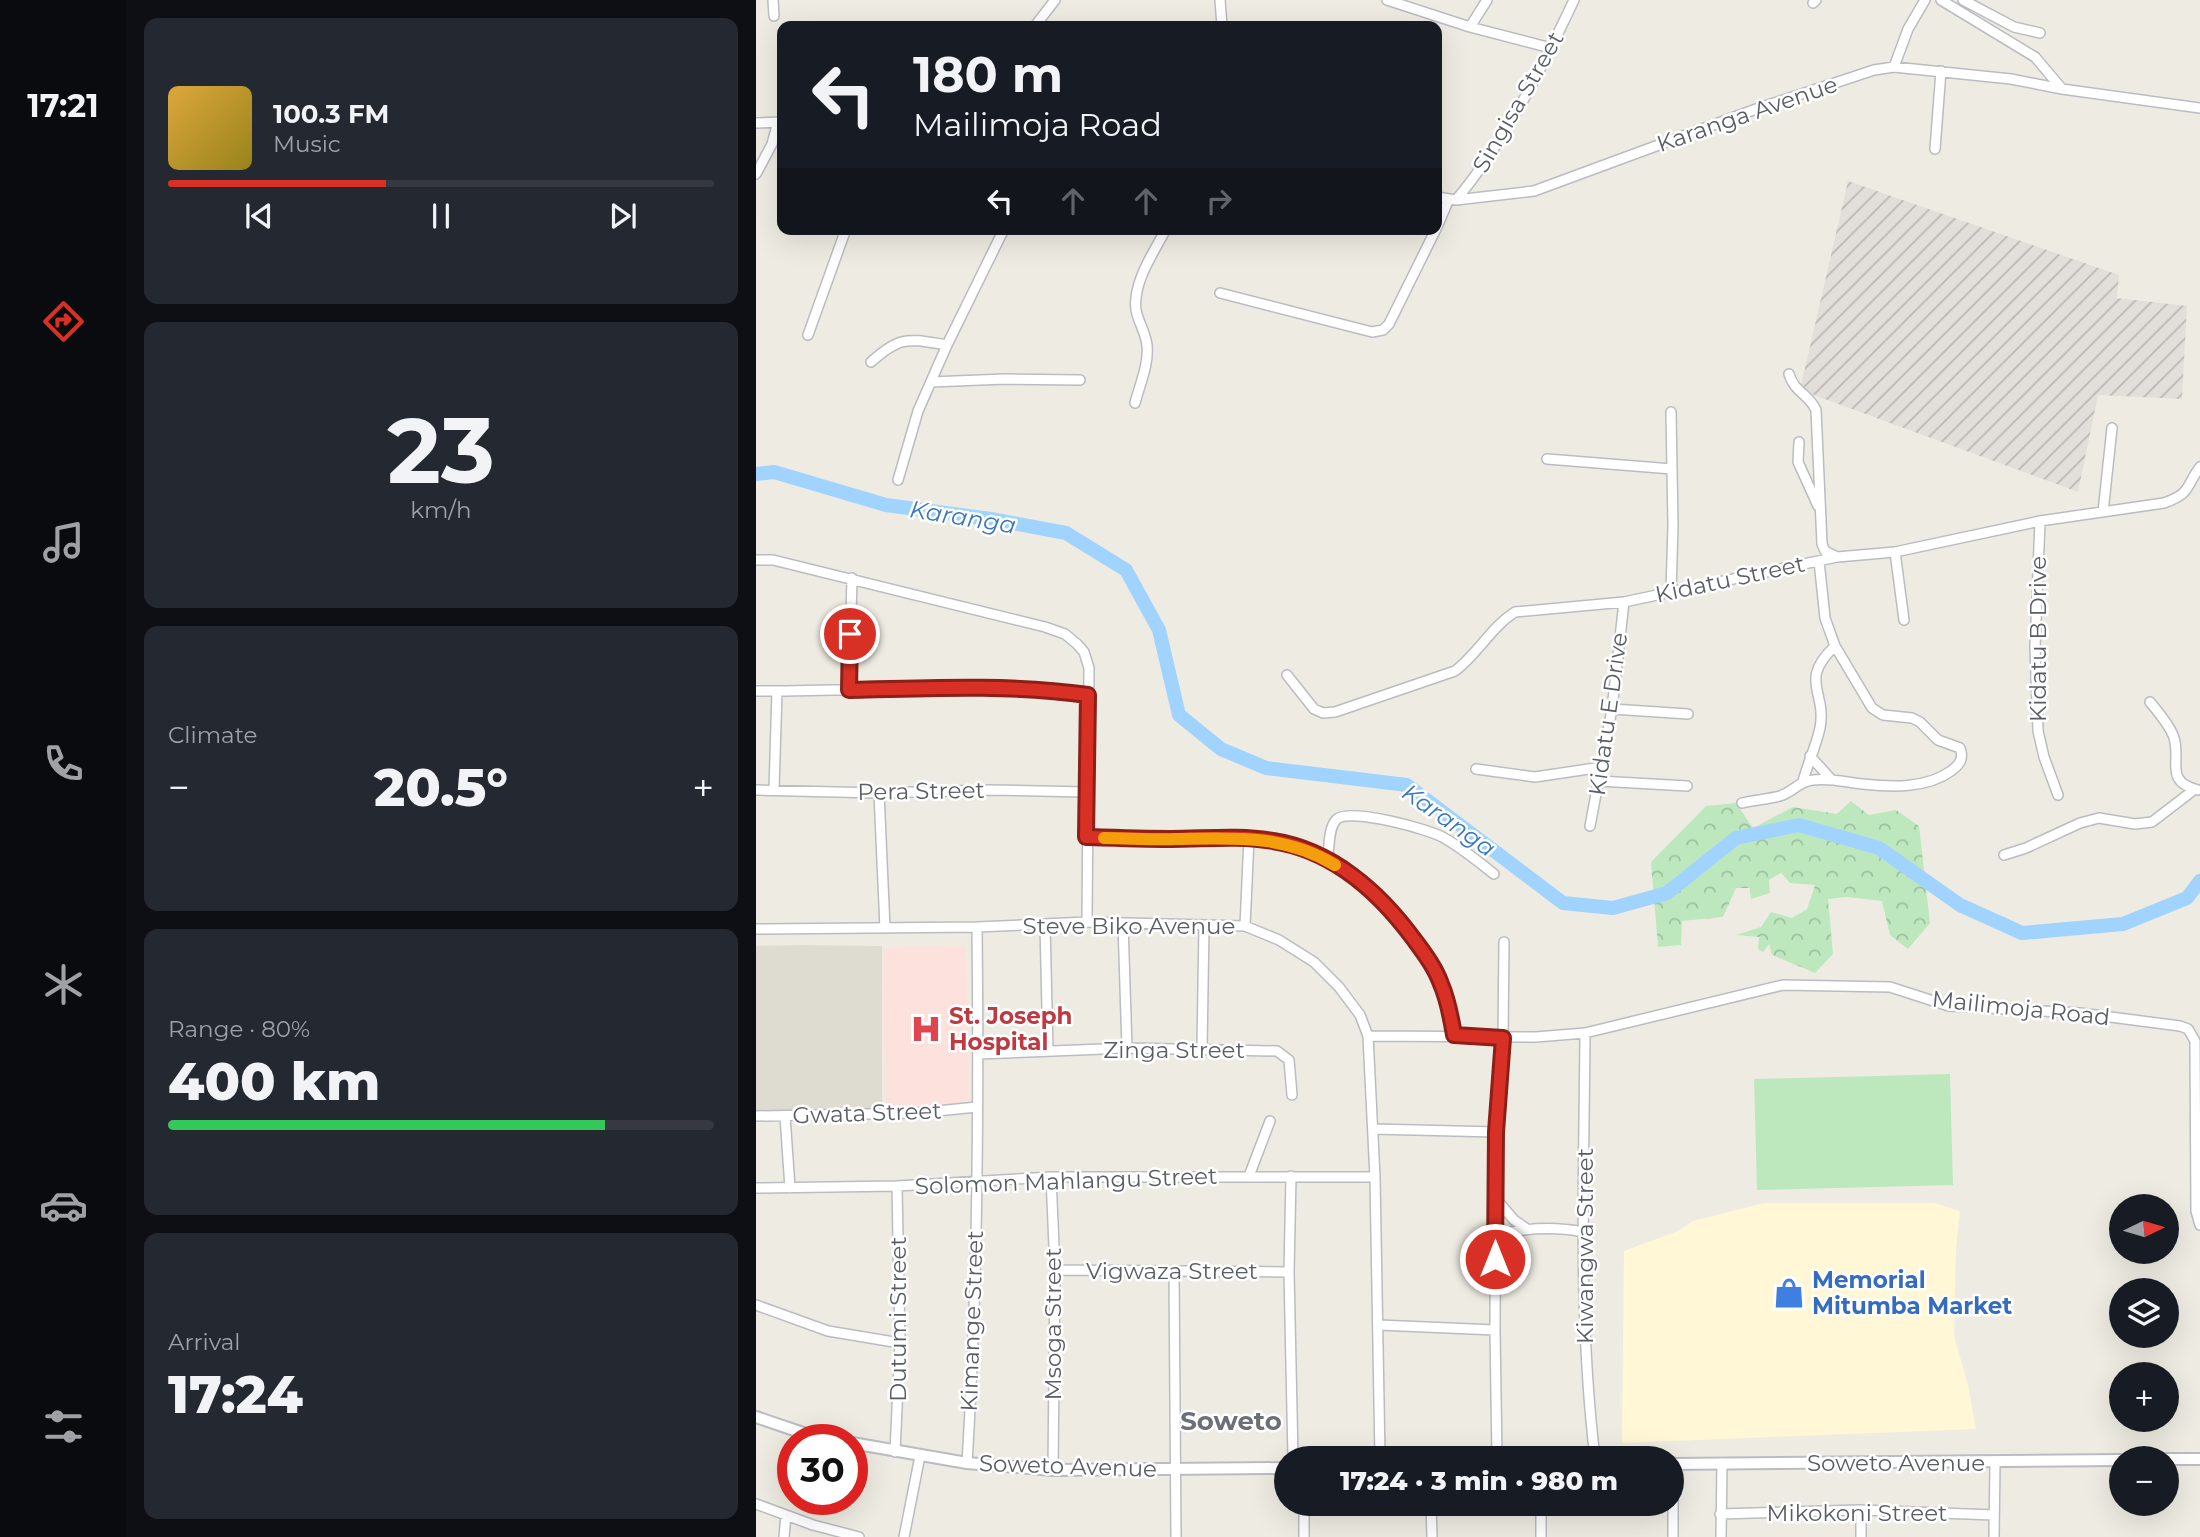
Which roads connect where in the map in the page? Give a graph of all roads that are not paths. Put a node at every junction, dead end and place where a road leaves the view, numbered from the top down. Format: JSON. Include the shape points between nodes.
{"nodes":[{"id":1,"x":773,"y":0,"type":"edge"},
{"id":2,"x":1055,"y":0,"type":"edge"},
{"id":3,"x":1220,"y":0,"type":"edge"},
{"id":4,"x":1230,"y":0,"type":"edge"},
{"id":5,"x":1387,"y":0,"type":"edge"},
{"id":6,"x":1487,"y":0,"type":"edge"},
{"id":7,"x":1574,"y":0,"type":"edge"},
{"id":8,"x":1925,"y":0,"type":"edge"},
{"id":9,"x":1941,"y":0,"type":"edge"},
{"id":10,"x":1963,"y":0,"type":"edge"},
{"id":11,"x":1221,"y":11,"type":"junction"},
{"id":12,"x":774,"y":16,"type":"dead end"},
{"id":13,"x":1039,"y":21,"type":"edge"},
{"id":14,"x":1222,"y":21,"type":"edge"},
{"id":15,"x":1469,"y":27,"type":"junction"},
{"id":16,"x":2040,"y":33,"type":"dead end"},
{"id":17,"x":1551,"y":48,"type":"junction"},
{"id":18,"x":1894,"y":67,"type":"junction"},
{"id":19,"x":1941,"y":71,"type":"junction"},
{"id":20,"x":2062,"y":89,"type":"junction"},
{"id":21,"x":2200,"y":108,"type":"edge"},
{"id":22,"x":777,"y":122,"type":"edge"},
{"id":23,"x":756,"y":123,"type":"edge"},
{"id":24,"x":777,"y":130,"type":"edge"},
{"id":25,"x":1935,"y":149,"type":"dead end"},
{"id":26,"x":756,"y":174,"type":"edge"},
{"id":27,"x":1442,"y":198,"type":"edge"},
{"id":28,"x":1453,"y":200,"type":"junction"},
{"id":29,"x":1442,"y":218,"type":"edge"},
{"id":30,"x":844,"y":235,"type":"edge"},
{"id":31,"x":1001,"y":235,"type":"edge"},
{"id":32,"x":1163,"y":235,"type":"edge"},
{"id":33,"x":1433,"y":235,"type":"edge"},
{"id":34,"x":1220,"y":293,"type":"dead end"},
{"id":35,"x":808,"y":335,"type":"dead end"},
{"id":36,"x":947,"y":345,"type":"junction"},
{"id":37,"x":871,"y":362,"type":"dead end"},
{"id":38,"x":1789,"y":374,"type":"dead end"},
{"id":39,"x":1080,"y":380,"type":"dead end"},
{"id":40,"x":931,"y":382,"type":"junction"},
{"id":41,"x":1135,"y":403,"type":"dead end"},
{"id":42,"x":1671,"y":412,"type":"dead end"},
{"id":43,"x":2112,"y":428,"type":"dead end"},
{"id":44,"x":1799,"y":442,"type":"dead end"},
{"id":45,"x":1547,"y":459,"type":"dead end"},
{"id":46,"x":2200,"y":467,"type":"edge"},
{"id":47,"x":1672,"y":469,"type":"junction"},
{"id":48,"x":898,"y":480,"type":"dead end"},
{"id":49,"x":1820,"y":511,"type":"junction"},
{"id":50,"x":2103,"y":512,"type":"junction"},
{"id":51,"x":2040,"y":521,"type":"junction"},
{"id":52,"x":1895,"y":552,"type":"junction"},
{"id":53,"x":1837,"y":557,"type":"junction"},
{"id":54,"x":756,"y":560,"type":"edge"},
{"id":55,"x":1819,"y":561,"type":"junction"},
{"id":56,"x":852,"y":578,"type":"junction"},
{"id":57,"x":1671,"y":591,"type":"junction"},
{"id":58,"x":1624,"y":602,"type":"junction"},
{"id":59,"x":1904,"y":620,"type":"dead end"},
{"id":60,"x":1835,"y":646,"type":"junction"},
{"id":61,"x":1287,"y":674,"type":"dead end"},
{"id":62,"x":849,"y":690,"type":"junction"},
{"id":63,"x":756,"y":691,"type":"edge"},
{"id":64,"x":777,"y":691,"type":"junction"},
{"id":65,"x":1088,"y":695,"type":"junction"},
{"id":66,"x":2150,"y":702,"type":"dead end"},
{"id":67,"x":1612,"y":709,"type":"junction"},
{"id":68,"x":1688,"y":714,"type":"dead end"},
{"id":69,"x":1810,"y":756,"type":"junction"},
{"id":70,"x":1602,"y":767,"type":"junction"},
{"id":71,"x":1476,"y":769,"type":"dead end"},
{"id":72,"x":1830,"y":778,"type":"junction"},
{"id":73,"x":1599,"y":780,"type":"junction"},
{"id":74,"x":1803,"y":781,"type":"junction"},
{"id":75,"x":1687,"y":786,"type":"dead end"},
{"id":76,"x":756,"y":790,"type":"edge"},
{"id":77,"x":774,"y":790,"type":"junction"},
{"id":78,"x":2197,"y":790,"type":"edge"},
{"id":79,"x":1086,"y":792,"type":"junction"},
{"id":80,"x":879,"y":793,"type":"junction"},
{"id":81,"x":2058,"y":795,"type":"dead end"},
{"id":82,"x":1742,"y":803,"type":"dead end"},
{"id":83,"x":1590,"y":826,"type":"dead end"},
{"id":84,"x":1086,"y":837,"type":"junction"},
{"id":85,"x":1250,"y":838,"type":"junction"},
{"id":86,"x":2004,"y":855,"type":"dead end"},
{"id":87,"x":1328,"y":861,"type":"junction"},
{"id":88,"x":1494,"y":874,"type":"dead end"},
{"id":89,"x":1087,"y":922,"type":"junction"},
{"id":90,"x":1045,"y":924,"type":"junction"},
{"id":91,"x":1123,"y":924,"type":"junction"},
{"id":92,"x":1204,"y":926,"type":"junction"},
{"id":93,"x":1245,"y":926,"type":"junction"},
{"id":94,"x":977,"y":927,"type":"junction"},
{"id":95,"x":886,"y":928,"type":"junction"},
{"id":96,"x":756,"y":929,"type":"edge"},
{"id":97,"x":1504,"y":942,"type":"dead end"},
{"id":98,"x":1585,"y":1033,"type":"junction"},
{"id":99,"x":1454,"y":1035,"type":"junction"},
{"id":100,"x":1368,"y":1036,"type":"junction"},
{"id":101,"x":1503,"y":1038,"type":"junction"},
{"id":102,"x":1127,"y":1048,"type":"junction"},
{"id":103,"x":1202,"y":1048,"type":"junction"},
{"id":104,"x":1048,"y":1051,"type":"junction"},
{"id":105,"x":978,"y":1054,"type":"junction"},
{"id":106,"x":1292,"y":1095,"type":"dead end"},
{"id":107,"x":977,"y":1107,"type":"junction"},
{"id":108,"x":785,"y":1115,"type":"junction"},
{"id":109,"x":756,"y":1116,"type":"edge"},
{"id":110,"x":1270,"y":1121,"type":"dead end"},
{"id":111,"x":1373,"y":1129,"type":"junction"},
{"id":112,"x":1496,"y":1132,"type":"junction"},
{"id":113,"x":1249,"y":1176,"type":"junction"},
{"id":114,"x":1291,"y":1176,"type":"junction"},
{"id":115,"x":1051,"y":1177,"type":"junction"},
{"id":116,"x":1375,"y":1177,"type":"junction"},
{"id":117,"x":976,"y":1182,"type":"junction"},
{"id":118,"x":897,"y":1186,"type":"junction"},
{"id":119,"x":756,"y":1188,"type":"edge"},
{"id":120,"x":790,"y":1188,"type":"junction"},
{"id":121,"x":1496,"y":1198,"type":"junction"},
{"id":122,"x":2200,"y":1225,"type":"edge"},
{"id":123,"x":1527,"y":1228,"type":"junction"},
{"id":124,"x":1583,"y":1232,"type":"junction"},
{"id":125,"x":1496,"y":1235,"type":"junction"},
{"id":126,"x":1055,"y":1270,"type":"junction"},
{"id":127,"x":1174,"y":1271,"type":"junction"},
{"id":128,"x":1289,"y":1272,"type":"junction"},
{"id":129,"x":756,"y":1305,"type":"edge"},
{"id":130,"x":1379,"y":1325,"type":"junction"},
{"id":131,"x":1495,"y":1330,"type":"junction"},
{"id":132,"x":901,"y":1343,"type":"junction"},
{"id":133,"x":756,"y":1417,"type":"edge"},
{"id":134,"x":777,"y":1424,"type":"edge"},
{"id":135,"x":868,"y":1446,"type":"edge"},
{"id":136,"x":1293,"y":1446,"type":"edge"},
{"id":137,"x":1380,"y":1446,"type":"edge"},
{"id":138,"x":1497,"y":1446,"type":"edge"},
{"id":139,"x":1594,"y":1446,"type":"edge"},
{"id":140,"x":895,"y":1452,"type":"junction"},
{"id":141,"x":920,"y":1456,"type":"junction"},
{"id":142,"x":2179,"y":1459,"type":"edge"},
{"id":143,"x":2200,"y":1459,"type":"edge"},
{"id":144,"x":2109,"y":1460,"type":"edge"},
{"id":145,"x":1996,"y":1462,"type":"junction"},
{"id":146,"x":967,"y":1463,"type":"junction"},
{"id":147,"x":1721,"y":1463,"type":"junction"},
{"id":148,"x":1684,"y":1464,"type":"edge"},
{"id":149,"x":1274,"y":1468,"type":"edge"},
{"id":150,"x":1177,"y":1469,"type":"junction"},
{"id":151,"x":1053,"y":1470,"type":"junction"},
{"id":152,"x":756,"y":1504,"type":"edge"},
{"id":153,"x":1861,"y":1510,"type":"junction"},
{"id":154,"x":777,"y":1512,"type":"edge"},
{"id":155,"x":1720,"y":1514,"type":"junction"},
{"id":156,"x":786,"y":1515,"type":"joint"},
{"id":157,"x":1994,"y":1515,"type":"junction"},
{"id":158,"x":1304,"y":1516,"type":"edge"},
{"id":159,"x":1431,"y":1516,"type":"edge"},
{"id":160,"x":1541,"y":1516,"type":"edge"},
{"id":161,"x":1673,"y":1516,"type":"edge"},
{"id":162,"x":784,"y":1537,"type":"edge"},
{"id":163,"x":859,"y":1537,"type":"edge"},
{"id":164,"x":904,"y":1537,"type":"edge"},
{"id":165,"x":1176,"y":1537,"type":"edge"},
{"id":166,"x":1304,"y":1537,"type":"edge"},
{"id":167,"x":1432,"y":1537,"type":"edge"},
{"id":168,"x":1541,"y":1537,"type":"edge"},
{"id":169,"x":1673,"y":1537,"type":"edge"},
{"id":170,"x":1721,"y":1537,"type":"edge"},
{"id":171,"x":1861,"y":1537,"type":"edge"},
{"id":172,"x":1994,"y":1537,"type":"edge"}],
"edges":[{"from":1,"to":12,"type":"street"},
{"from":2,"to":13,"type":"street"},
{"from":3,"to":11,"type":"street"},
{"from":4,"to":11,"type":"street"},
{"from":5,"to":15,"type":"street"},
{"from":6,"to":15,"type":"street"},
{"from":7,"to":17,"type":"street","name":"Singisa Street"},
{"from":8,"to":18,"type":"street"},
{"from":9,"to":20,"type":"street","via":[[2035,57]]},
{"from":10,"to":16,"type":"street","via":[[2014,27]]},
{"from":11,"to":14,"type":"street"},
{"from":15,"to":17,"type":"street"},
{"from":17,"to":28,"type":"street","name":"Singisa Street","via":[[1494,148]]},
{"from":18,"to":19,"type":"street","name":"Karanga Avenue"},
{"from":18,"to":28,"type":"street","name":"Karanga Avenue","via":[[1759,107],[1534,191]]},
{"from":19,"to":20,"type":"street","name":"Karanga Avenue"},
{"from":19,"to":25,"type":"street"},
{"from":20,"to":21,"type":"street","name":"Karanga Avenue"},
{"from":22,"to":23,"type":"street"},
{"from":24,"to":26,"type":"street"},
{"from":27,"to":28,"type":"street","name":"Karanga Avenue"},
{"from":28,"to":29,"type":"street","name":"Singisa Street"},
{"from":30,"to":35,"type":"street"},
{"from":31,"to":36,"type":"street"},
{"from":32,"to":41,"type":"street","via":[[1136,295],[1135,310],[1147,353]]},
{"from":33,"to":34,"type":"street","name":"Singisa Street","via":[[1383,330],[1372,332]]},
{"from":36,"to":37,"type":"street","via":[[904,341],[890,345]]},
{"from":36,"to":40,"type":"street"},
{"from":38,"to":49,"type":"street","via":[[1795,388],[1816,410]]},
{"from":39,"to":40,"type":"street"},
{"from":40,"to":48,"type":"street"},
{"from":42,"to":47,"type":"street"},
{"from":43,"to":50,"type":"street"},
{"from":44,"to":49,"type":"street","via":[[1798,462]]},
{"from":45,"to":47,"type":"street"},
{"from":46,"to":50,"type":"street","name":"Kidatu Street","via":[[2189,489],[2178,498]]},
{"from":47,"to":57,"type":"street"},
{"from":49,"to":53,"type":"street","via":[[1822,544]]},
{"from":50,"to":51,"type":"street","name":"Kidatu Street"},
{"from":51,"to":52,"type":"street","name":"Kidatu Street"},
{"from":51,"to":81,"type":"street","name":"Kidatu B Drive","via":[[2035,648],[2038,731]]},
{"from":52,"to":53,"type":"street","name":"Kidatu Street"},
{"from":52,"to":59,"type":"street"},
{"from":53,"to":55,"type":"street","name":"Kidatu Street"},
{"from":54,"to":56,"type":"street"},
{"from":55,"to":57,"type":"street","name":"Kidatu Street"},
{"from":55,"to":60,"type":"street","via":[[1822,606]]},
{"from":56,"to":62,"type":"street"},
{"from":56,"to":65,"type":"street","via":[[1065,634],[1084,652]]},
{"from":57,"to":58,"type":"street","name":"Kidatu Street"},
{"from":58,"to":61,"type":"street","name":"Kidatu Street","via":[[1516,612],[1501,621],[1455,671],[1335,712],[1314,709]]},
{"from":58,"to":67,"type":"street","name":"Kidatu E Drive"},
{"from":60,"to":69,"type":"street","via":[[1816,669],[1821,715]]},
{"from":60,"to":72,"type":"street","via":[[1872,708],[1883,715],[1920,722],[1938,740],[1960,748],[1962,757],[1933,781],[1909,785]]},
{"from":62,"to":64,"type":"street"},
{"from":62,"to":65,"type":"street","via":[[965,688]]},
{"from":63,"to":64,"type":"street"},
{"from":64,"to":77,"type":"street"},
{"from":65,"to":79,"type":"street"},
{"from":66,"to":78,"type":"street","via":[[2173,735],[2179,780]]},
{"from":67,"to":68,"type":"street"},
{"from":67,"to":70,"type":"street","name":"Kidatu E Drive"},
{"from":69,"to":72,"type":"street"},
{"from":69,"to":74,"type":"street"},
{"from":70,"to":71,"type":"street","via":[[1535,777]]},
{"from":70,"to":73,"type":"street","name":"Kidatu E Drive"},
{"from":72,"to":74,"type":"street"},
{"from":73,"to":75,"type":"street"},
{"from":73,"to":83,"type":"street","name":"Kidatu E Drive"},
{"from":74,"to":82,"type":"street","via":[[1782,795]]},
{"from":76,"to":77,"type":"street","name":"Pera Street"},
{"from":77,"to":80,"type":"street","name":"Pera Street"},
{"from":78,"to":86,"type":"street","via":[[2152,822],[2099,818]]},
{"from":79,"to":80,"type":"street","name":"Pera Street"},
{"from":79,"to":84,"type":"street"},
{"from":80,"to":95,"type":"street"},
{"from":84,"to":85,"type":"street"},
{"from":84,"to":89,"type":"street"},
{"from":85,"to":87,"type":"street","via":[[1274,841]]},
{"from":85,"to":93,"type":"street"},
{"from":87,"to":88,"type":"street","via":[[1333,823],[1346,815],[1361,816],[1433,832]]},
{"from":87,"to":99,"type":"street","via":[[1371,889],[1415,940],[1441,982]]},
{"from":89,"to":90,"type":"street","name":"Steve Biko Avenue"},
{"from":89,"to":91,"type":"street","name":"Steve Biko Avenue"},
{"from":90,"to":94,"type":"street","name":"Steve Biko Avenue"},
{"from":90,"to":104,"type":"street"},
{"from":91,"to":92,"type":"street","name":"Steve Biko Avenue"},
{"from":91,"to":102,"type":"street"},
{"from":92,"to":93,"type":"street","name":"Steve Biko Avenue"},
{"from":92,"to":103,"type":"street"},
{"from":93,"to":100,"type":"street","name":"Steve Biko Avenue","via":[[1314,962],[1360,1015]]},
{"from":94,"to":95,"type":"street","name":"Steve Biko Avenue"},
{"from":94,"to":105,"type":"street","name":"Kimange Street"},
{"from":95,"to":96,"type":"street","name":"Steve Biko Avenue"},
{"from":97,"to":101,"type":"street"},
{"from":98,"to":101,"type":"street","name":"Mailimoja Road"},
{"from":98,"to":122,"type":"street","name":"Mailimoja Road","via":[[1795,985],[1890,987],[1949,1006],[2080,1013],[2180,1026],[2195,1041],[2196,1211]]},
{"from":98,"to":124,"type":"street","name":"Kiwangwa Street"},
{"from":99,"to":100,"type":"street","name":"Mailimoja Road"},
{"from":99,"to":101,"type":"street","name":"Mailimoja Road"},
{"from":100,"to":111,"type":"street","name":"Steve Biko Avenue"},
{"from":101,"to":112,"type":"street"},
{"from":102,"to":103,"type":"street","name":"Zinga Street"},
{"from":102,"to":104,"type":"street","name":"Zinga Street"},
{"from":103,"to":106,"type":"street","name":"Zinga Street","via":[[1285,1055],[1291,1068]]},
{"from":104,"to":105,"type":"street","name":"Zinga Street"},
{"from":105,"to":107,"type":"street","name":"Kimange Street"},
{"from":107,"to":108,"type":"street","name":"Gwata Street"},
{"from":107,"to":117,"type":"street","name":"Kimange Street"},
{"from":108,"to":109,"type":"street","name":"Gwata Street"},
{"from":108,"to":120,"type":"street"},
{"from":110,"to":113,"type":"street"},
{"from":111,"to":112,"type":"street"},
{"from":111,"to":116,"type":"street","name":"Steve Biko Avenue"},
{"from":112,"to":121,"type":"street"},
{"from":113,"to":114,"type":"street","name":"Solomon Mahlangu Street"},
{"from":113,"to":115,"type":"street","name":"Solomon Mahlangu Street"},
{"from":114,"to":116,"type":"street","name":"Solomon Mahlangu Street"},
{"from":114,"to":128,"type":"street"},
{"from":115,"to":117,"type":"street","name":"Solomon Mahlangu Street"},
{"from":115,"to":126,"type":"street","name":"Msoga Street"},
{"from":116,"to":130,"type":"street","name":"Steve Biko Avenue"},
{"from":117,"to":118,"type":"street","name":"Solomon Mahlangu Street"},
{"from":117,"to":146,"type":"street","name":"Kimange Street"},
{"from":118,"to":120,"type":"street","name":"Solomon Mahlangu Street"},
{"from":118,"to":132,"type":"street","name":"Dutumi Street"},
{"from":119,"to":120,"type":"street","name":"Solomon Mahlangu Street"},
{"from":121,"to":123,"type":"street"},
{"from":121,"to":125,"type":"street"},
{"from":123,"to":124,"type":"street"},
{"from":123,"to":125,"type":"street"},
{"from":124,"to":139,"type":"street","name":"Kiwangwa Street","via":[[1586,1362]]},
{"from":125,"to":131,"type":"street"},
{"from":126,"to":127,"type":"street","name":"Vigwaza Street"},
{"from":126,"to":151,"type":"street","name":"Msoga Street"},
{"from":127,"to":128,"type":"street","name":"Vigwaza Street"},
{"from":127,"to":150,"type":"street"},
{"from":128,"to":136,"type":"street"},
{"from":129,"to":132,"type":"street","via":[[828,1331]]},
{"from":130,"to":131,"type":"street"},
{"from":130,"to":137,"type":"street","name":"Steve Biko Avenue"},
{"from":131,"to":138,"type":"street"},
{"from":132,"to":140,"type":"street","name":"Dutumi Street"},
{"from":133,"to":134,"type":"street"},
{"from":135,"to":140,"type":"street","name":"Soweto Avenue"},
{"from":140,"to":141,"type":"street","name":"Soweto Avenue"},
{"from":141,"to":146,"type":"street","name":"Soweto Avenue"},
{"from":141,"to":164,"type":"street"},
{"from":142,"to":143,"type":"street"},
{"from":144,"to":145,"type":"street","name":"Soweto Avenue"},
{"from":145,"to":147,"type":"street","name":"Soweto Avenue"},
{"from":145,"to":157,"type":"street"},
{"from":146,"to":151,"type":"street","name":"Soweto Avenue"},
{"from":147,"to":148,"type":"street","name":"Soweto Avenue"},
{"from":147,"to":155,"type":"street"},
{"from":149,"to":150,"type":"street","name":"Soweto Avenue"},
{"from":150,"to":151,"type":"street","name":"Soweto Avenue"},
{"from":150,"to":165,"type":"street"},
{"from":152,"to":154,"type":"street"},
{"from":153,"to":155,"type":"street","name":"Mikokoni Street"},
{"from":153,"to":157,"type":"street","name":"Mikokoni Street"},
{"from":153,"to":171,"type":"street"},
{"from":155,"to":170,"type":"street"},
{"from":156,"to":162,"type":"street"},
{"from":156,"to":163,"type":"street"},
{"from":157,"to":172,"type":"street"},
{"from":158,"to":166,"type":"street"},
{"from":159,"to":167,"type":"street"},
{"from":160,"to":168,"type":"street"},
{"from":161,"to":169,"type":"street"}]}
